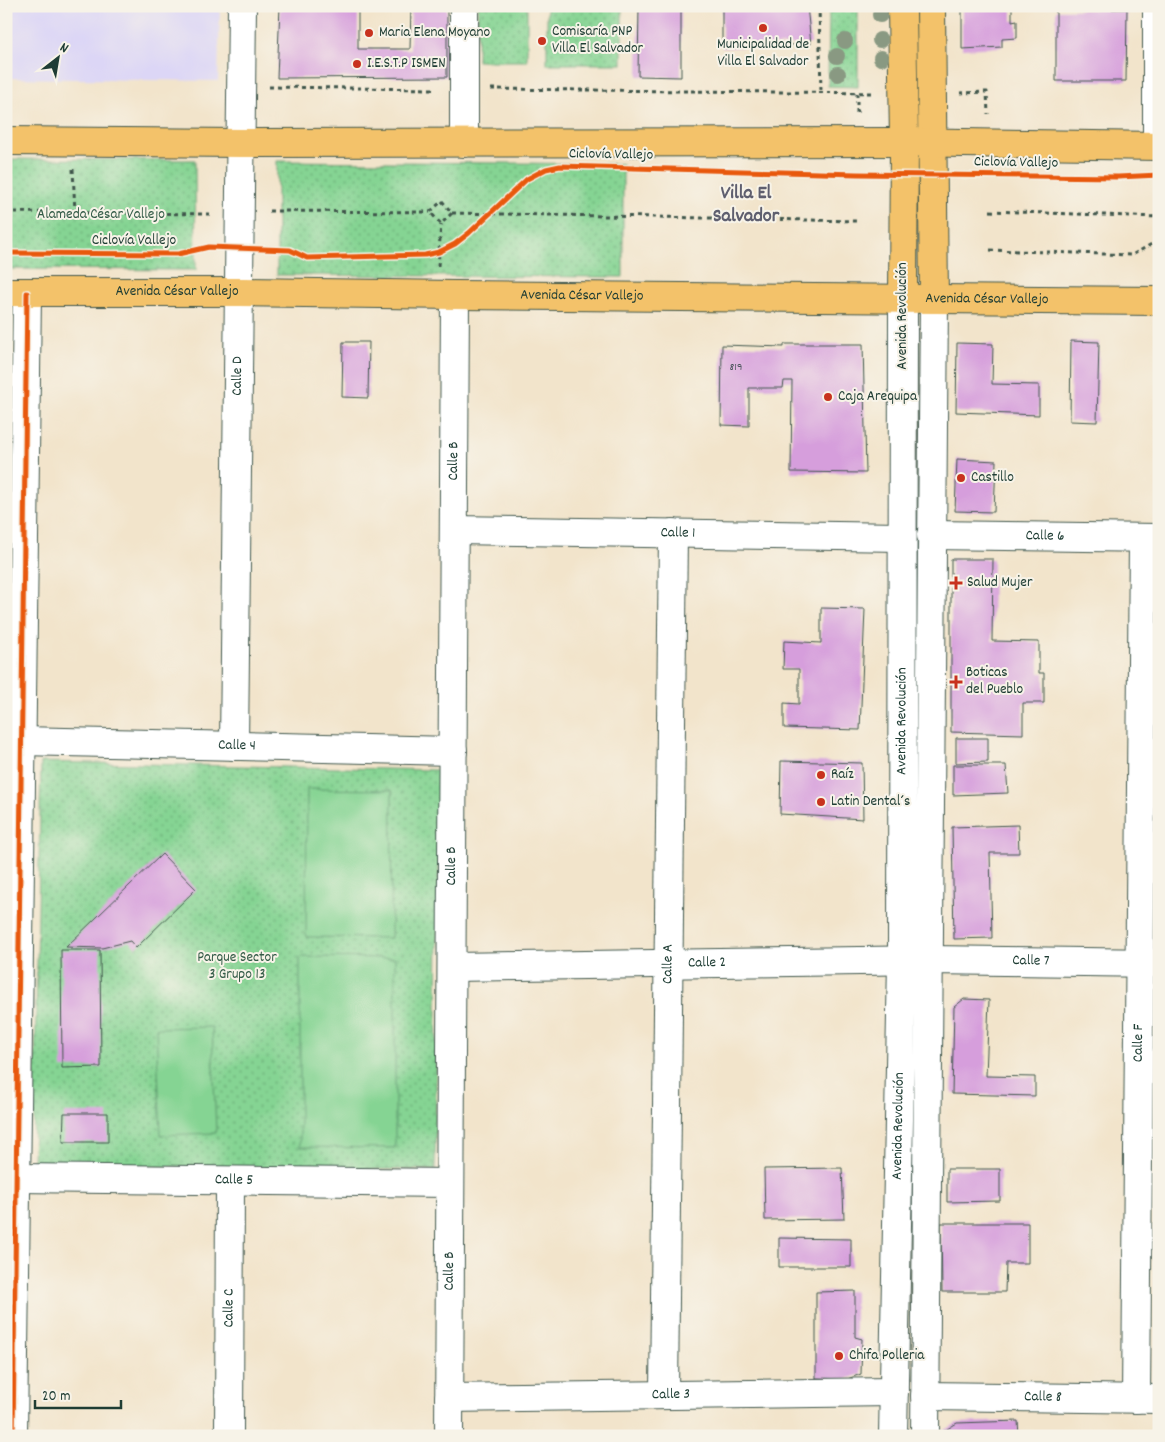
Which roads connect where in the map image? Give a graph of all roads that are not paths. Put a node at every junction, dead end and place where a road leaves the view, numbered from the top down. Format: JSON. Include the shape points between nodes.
{"nodes":[{"id":1,"x":242,"y":6,"type":"edge"},
{"id":2,"x":464,"y":6,"type":"edge"},
{"id":3,"x":902,"y":6,"type":"edge"},
{"id":4,"x":932,"y":6,"type":"edge"},
{"id":5,"x":1157,"y":6,"type":"edge"},
{"id":6,"x":6,"y":141,"type":"edge"},
{"id":7,"x":904,"y":142,"type":"junction"},
{"id":8,"x":240,"y":143,"type":"junction"},
{"id":9,"x":464,"y":143,"type":"junction"},
{"id":10,"x":933,"y":143,"type":"junction"},
{"id":11,"x":1158,"y":146,"type":"edge"},
{"id":12,"x":17,"y":292,"type":"edge"},
{"id":13,"x":239,"y":292,"type":"junction"},
{"id":14,"x":446,"y":295,"type":"junction"},
{"id":15,"x":903,"y":298,"type":"junction"},
{"id":16,"x":934,"y":299,"type":"junction"},
{"id":17,"x":1159,"y":301,"type":"edge"},
{"id":18,"x":15,"y":530,"type":"edge"},
{"id":19,"x":454,"y":530,"type":"junction"},
{"id":20,"x":673,"y":533,"type":"junction"},
{"id":21,"x":932,"y":534,"type":"junction"},
{"id":22,"x":902,"y":537,"type":"junction"},
{"id":23,"x":1151,"y":538,"type":"edge"},
{"id":24,"x":22,"y":741,"type":"junction"},
{"id":25,"x":234,"y":746,"type":"junction"},
{"id":26,"x":453,"y":751,"type":"junction"},
{"id":27,"x":928,"y":960,"type":"junction"},
{"id":28,"x":902,"y":961,"type":"junction"},
{"id":29,"x":1149,"y":963,"type":"edge"},
{"id":30,"x":669,"y":964,"type":"junction"},
{"id":31,"x":13,"y":967,"type":"edge"},
{"id":32,"x":452,"y":967,"type":"junction"},
{"id":33,"x":16,"y":1178,"type":"junction"},
{"id":34,"x":230,"y":1180,"type":"junction"},
{"id":35,"x":450,"y":1183,"type":"junction"},
{"id":36,"x":10,"y":1389,"type":"edge"},
{"id":37,"x":894,"y":1392,"type":"junction"},
{"id":38,"x":664,"y":1395,"type":"junction"},
{"id":39,"x":925,"y":1396,"type":"junction"},
{"id":40,"x":449,"y":1398,"type":"junction"},
{"id":41,"x":1147,"y":1399,"type":"edge"},
{"id":42,"x":13,"y":1436,"type":"edge"},
{"id":43,"x":228,"y":1436,"type":"edge"},
{"id":44,"x":449,"y":1436,"type":"edge"},
{"id":45,"x":893,"y":1436,"type":"edge"},
{"id":46,"x":925,"y":1436,"type":"edge"}],
"edges":[{"from":1,"to":8,"type":"street","name":"Calle D"},
{"from":2,"to":9,"type":"street"},
{"from":3,"to":7,"type":"main road","name":"Avenida Revolución"},
{"from":4,"to":10,"type":"main road","name":"Avenida Revolución"},
{"from":5,"to":11,"type":"street"},
{"from":6,"to":8,"type":"main road"},
{"from":7,"to":9,"type":"main road"},
{"from":7,"to":10,"type":"main road"},
{"from":7,"to":15,"type":"main road","name":"Avenida Revolución"},
{"from":8,"to":9,"type":"main road"},
{"from":8,"to":13,"type":"street","name":"Calle D"},
{"from":10,"to":11,"type":"main road"},
{"from":10,"to":16,"type":"main road","name":"Avenida Revolución"},
{"from":12,"to":13,"type":"main road","name":"Avenida César Vallejo"},
{"from":12,"to":18,"type":"street"},
{"from":13,"to":14,"type":"main road","name":"Avenida César Vallejo"},
{"from":13,"to":25,"type":"street","name":"Calle D"},
{"from":14,"to":15,"type":"main road","name":"Avenida César Vallejo"},
{"from":14,"to":19,"type":"street","name":"Calle B"},
{"from":15,"to":16,"type":"main road","name":"Avenida César Vallejo"},
{"from":15,"to":22,"type":"street","name":"Avenida Revolución"},
{"from":16,"to":17,"type":"main road","name":"Avenida César Vallejo"},
{"from":16,"to":21,"type":"street","name":"Avenida Revolución"},
{"from":18,"to":24,"type":"street"},
{"from":19,"to":20,"type":"street","name":"Calle 1"},
{"from":19,"to":26,"type":"street","name":"Calle B"},
{"from":20,"to":22,"type":"street","name":"Calle 1"},
{"from":20,"to":30,"type":"street","name":"Calle A"},
{"from":21,"to":23,"type":"street","name":"Calle 6"},
{"from":21,"to":27,"type":"street","name":"Avenida Revolución"},
{"from":22,"to":28,"type":"street","name":"Avenida Revolución"},
{"from":23,"to":29,"type":"street","name":"Calle F"},
{"from":24,"to":25,"type":"street","name":"Calle 4"},
{"from":24,"to":31,"type":"street"},
{"from":25,"to":26,"type":"street","name":"Calle 4"},
{"from":26,"to":32,"type":"street","name":"Calle B"},
{"from":27,"to":28,"type":"street","name":"Calle 7"},
{"from":27,"to":29,"type":"street","name":"Calle 7"},
{"from":27,"to":39,"type":"street","name":"Avenida Revolución"},
{"from":28,"to":30,"type":"street","name":"Calle 2"},
{"from":28,"to":37,"type":"street","name":"Avenida Revolución"},
{"from":29,"to":41,"type":"street","name":"Calle F"},
{"from":30,"to":32,"type":"street","name":"Calle 2"},
{"from":30,"to":38,"type":"street","name":"Calle A"},
{"from":31,"to":33,"type":"street"},
{"from":32,"to":35,"type":"street","name":"Calle B"},
{"from":33,"to":34,"type":"street","name":"Calle 5"},
{"from":33,"to":36,"type":"street"},
{"from":34,"to":35,"type":"street","name":"Calle 5"},
{"from":34,"to":43,"type":"street","name":"Calle C"},
{"from":35,"to":40,"type":"street","name":"Calle B"},
{"from":36,"to":42,"type":"street"},
{"from":37,"to":38,"type":"street","name":"Calle 3"},
{"from":37,"to":45,"type":"street","name":"Avenida Revolución"},
{"from":38,"to":40,"type":"street","name":"Calle 3"},
{"from":39,"to":41,"type":"street","name":"Calle 8"},
{"from":39,"to":46,"type":"street","name":"Avenida Revolución"},
{"from":40,"to":44,"type":"street","name":"Calle B"}]}
